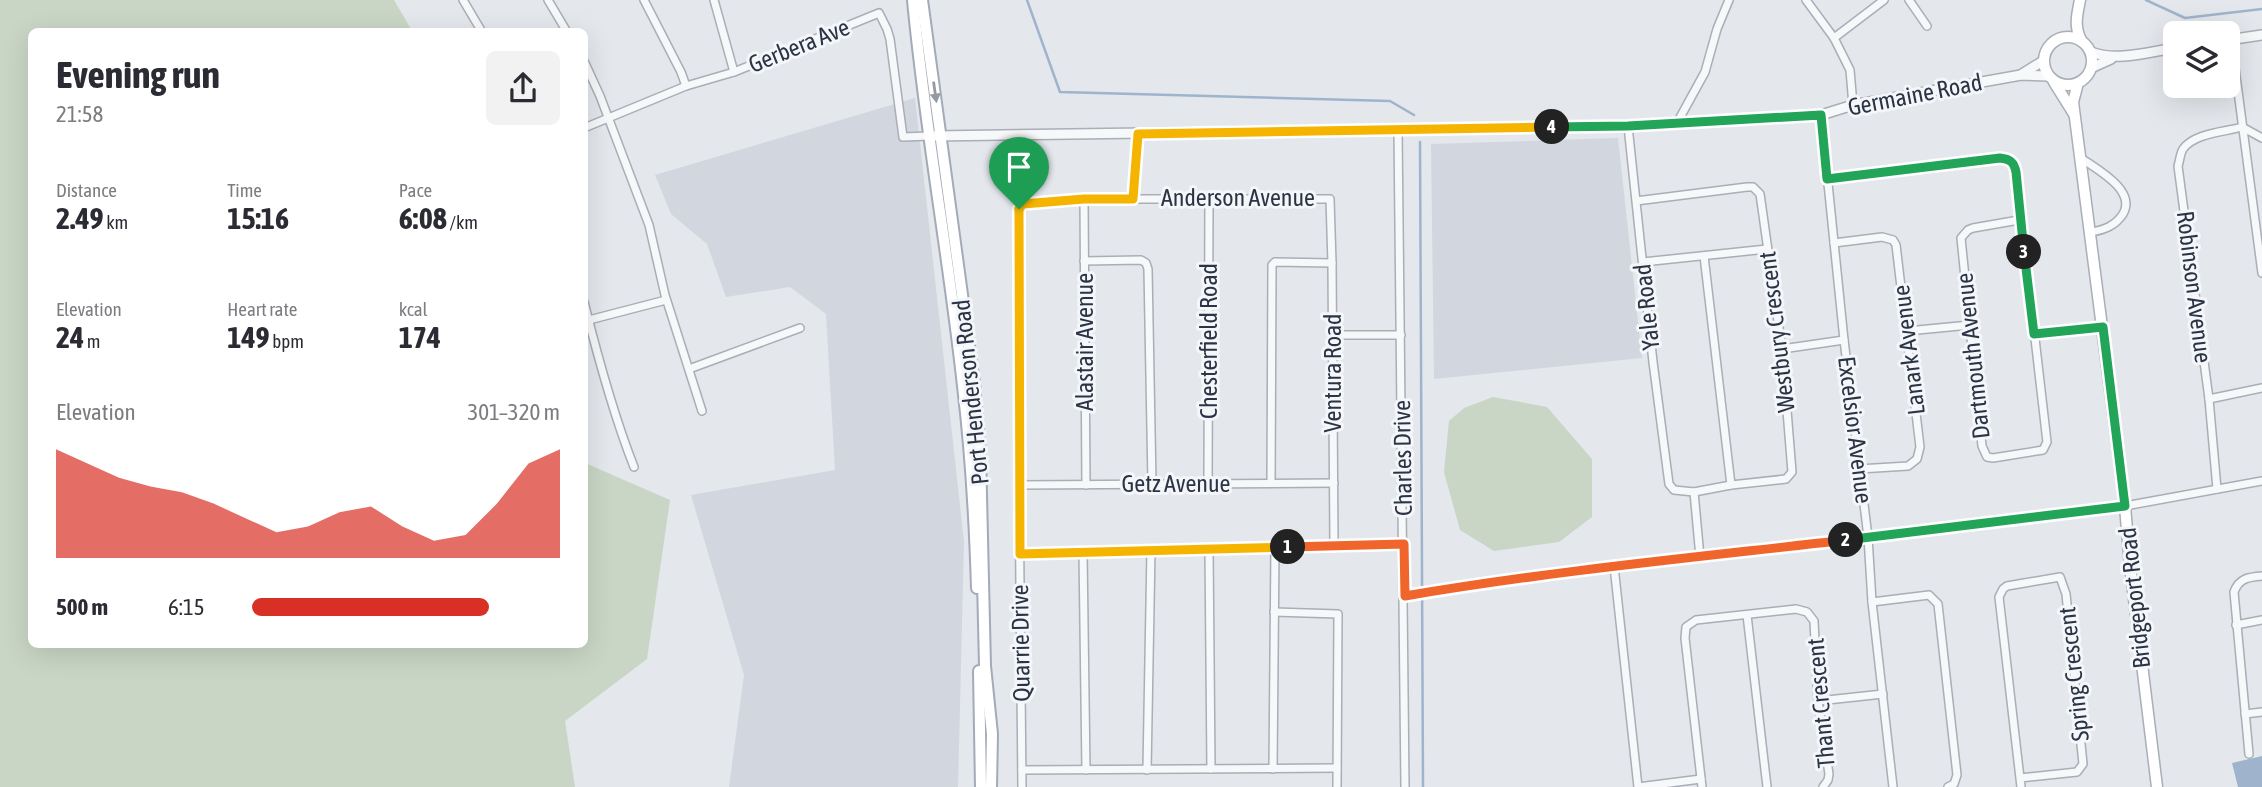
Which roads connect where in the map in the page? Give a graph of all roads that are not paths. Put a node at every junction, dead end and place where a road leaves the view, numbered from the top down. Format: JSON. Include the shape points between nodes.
{"nodes":[{"id":1,"x":463,"y":0,"type":"edge"},
{"id":2,"x":548,"y":0,"type":"edge"},
{"id":3,"x":643,"y":0,"type":"edge"},
{"id":4,"x":714,"y":0,"type":"edge"},
{"id":5,"x":913,"y":0,"type":"edge"},
{"id":6,"x":922,"y":0,"type":"edge"},
{"id":7,"x":1729,"y":0,"type":"edge"},
{"id":8,"x":1805,"y":0,"type":"edge"},
{"id":9,"x":1884,"y":0,"type":"edge"},
{"id":10,"x":1909,"y":0,"type":"edge"},
{"id":11,"x":2080,"y":0,"type":"edge"},
{"id":12,"x":2076,"y":17,"type":"junction"},
{"id":13,"x":1927,"y":26,"type":"dead end"},
{"id":14,"x":480,"y":28,"type":"edge"},
{"id":15,"x":566,"y":28,"type":"edge"},
{"id":16,"x":2262,"y":35,"type":"edge"},
{"id":17,"x":2063,"y":37,"type":"junction"},
{"id":18,"x":1834,"y":38,"type":"junction"},
{"id":19,"x":2240,"y":38,"type":"edge"},
{"id":20,"x":2081,"y":40,"type":"junction"},
{"id":21,"x":2163,"y":50,"type":"edge"},
{"id":22,"x":2091,"y":52,"type":"junction"},
{"id":23,"x":2116,"y":57,"type":"junction"},
{"id":24,"x":2043,"y":61,"type":"junction"},
{"id":25,"x":2091,"y":68,"type":"junction"},
{"id":26,"x":588,"y":70,"type":"edge"},
{"id":27,"x":734,"y":72,"type":"junction"},
{"id":28,"x":2021,"y":75,"type":"junction"},
{"id":29,"x":2051,"y":78,"type":"junction"},
{"id":30,"x":2078,"y":83,"type":"junction"},
{"id":31,"x":686,"y":86,"type":"junction"},
{"id":32,"x":2238,"y":98,"type":"edge"},
{"id":33,"x":1853,"y":105,"type":"junction"},
{"id":34,"x":1821,"y":115,"type":"junction"},
{"id":35,"x":2076,"y":117,"type":"junction"},
{"id":36,"x":609,"y":118,"type":"junction"},
{"id":37,"x":1677,"y":123,"type":"junction"},
{"id":38,"x":588,"y":126,"type":"edge"},
{"id":39,"x":1628,"y":126,"type":"junction"},
{"id":40,"x":2242,"y":127,"type":"junction"},
{"id":41,"x":1398,"y":130,"type":"junction"},
{"id":42,"x":1138,"y":134,"type":"junction"},
{"id":43,"x":935,"y":136,"type":"junction"},
{"id":44,"x":2262,"y":138,"type":"edge"},
{"id":45,"x":2081,"y":158,"type":"junction"},
{"id":46,"x":1827,"y":179,"type":"junction"},
{"id":47,"x":1209,"y":198,"type":"junction"},
{"id":48,"x":1084,"y":199,"type":"junction"},
{"id":49,"x":1133,"y":199,"type":"junction"},
{"id":50,"x":1330,"y":199,"type":"joint"},
{"id":51,"x":1636,"y":201,"type":"junction"},
{"id":52,"x":1020,"y":206,"type":"joint"},
{"id":53,"x":2020,"y":220,"type":"junction"},
{"id":54,"x":2091,"y":232,"type":"junction"},
{"id":55,"x":2260,"y":235,"type":"edge"},
{"id":56,"x":1834,"y":243,"type":"junction"},
{"id":57,"x":1767,"y":249,"type":"junction"},
{"id":58,"x":1704,"y":256,"type":"junction"},
{"id":59,"x":1084,"y":261,"type":"junction"},
{"id":60,"x":1643,"y":262,"type":"junction"},
{"id":61,"x":1332,"y":263,"type":"junction"},
{"id":62,"x":2262,"y":273,"type":"edge"},
{"id":63,"x":666,"y":300,"type":"junction"},
{"id":64,"x":588,"y":316,"type":"edge"},
{"id":65,"x":589,"y":320,"type":"junction"},
{"id":66,"x":1970,"y":325,"type":"junction"},
{"id":67,"x":2103,"y":327,"type":"junction"},
{"id":68,"x":800,"y":328,"type":"dead end"},
{"id":69,"x":1907,"y":331,"type":"junction"},
{"id":70,"x":2034,"y":334,"type":"junction"},
{"id":71,"x":1333,"y":335,"type":"junction"},
{"id":72,"x":1401,"y":335,"type":"junction"},
{"id":73,"x":1844,"y":340,"type":"junction"},
{"id":74,"x":1782,"y":349,"type":"junction"},
{"id":75,"x":690,"y":369,"type":"junction"},
{"id":76,"x":2262,"y":388,"type":"edge"},
{"id":77,"x":2209,"y":399,"type":"junction"},
{"id":78,"x":702,"y":411,"type":"dead end"},
{"id":79,"x":634,"y":467,"type":"dead end"},
{"id":80,"x":1859,"y":470,"type":"junction"},
{"id":81,"x":2262,"y":481,"type":"edge"},
{"id":82,"x":1334,"y":482,"type":"junction"},
{"id":83,"x":1271,"y":483,"type":"junction"},
{"id":84,"x":1152,"y":484,"type":"junction"},
{"id":85,"x":1208,"y":484,"type":"junction"},
{"id":86,"x":1019,"y":485,"type":"junction"},
{"id":87,"x":1086,"y":485,"type":"junction"},
{"id":88,"x":1731,"y":485,"type":"junction"},
{"id":89,"x":1671,"y":487,"type":"joint"},
{"id":90,"x":2217,"y":489,"type":"junction"},
{"id":91,"x":1694,"y":492,"type":"junction"},
{"id":92,"x":2125,"y":506,"type":"junction"},
{"id":93,"x":1868,"y":537,"type":"junction"},
{"id":94,"x":1404,"y":544,"type":"junction"},
{"id":95,"x":1334,"y":546,"type":"junction"},
{"id":96,"x":1275,"y":548,"type":"junction"},
{"id":97,"x":1209,"y":549,"type":"junction"},
{"id":98,"x":1151,"y":550,"type":"junction"},
{"id":99,"x":1083,"y":552,"type":"junction"},
{"id":100,"x":1020,"y":554,"type":"junction"},
{"id":101,"x":1700,"y":557,"type":"junction"},
{"id":102,"x":1614,"y":566,"type":"junction"},
{"id":103,"x":2262,"y":576,"type":"edge"},
{"id":104,"x":1405,"y":596,"type":"junction"},
{"id":105,"x":1872,"y":602,"type":"junction"},
{"id":106,"x":1274,"y":612,"type":"junction"},
{"id":107,"x":1747,"y":615,"type":"junction"},
{"id":108,"x":2262,"y":620,"type":"edge"},
{"id":109,"x":2236,"y":625,"type":"junction"},
{"id":110,"x":1882,"y":694,"type":"junction"},
{"id":111,"x":1818,"y":701,"type":"junction"},
{"id":112,"x":2262,"y":712,"type":"edge"},
{"id":113,"x":2245,"y":714,"type":"junction"},
{"id":114,"x":2249,"y":754,"type":"dead end"},
{"id":115,"x":1337,"y":768,"type":"junction"},
{"id":116,"x":1211,"y":769,"type":"junction"},
{"id":117,"x":1273,"y":769,"type":"junction"},
{"id":118,"x":1022,"y":770,"type":"junction"},
{"id":119,"x":1086,"y":770,"type":"junction"},
{"id":120,"x":1147,"y":770,"type":"junction"},
{"id":121,"x":2020,"y":778,"type":"junction"},
{"id":122,"x":1701,"y":783,"type":"edge"},
{"id":123,"x":981,"y":787,"type":"edge"},
{"id":124,"x":991,"y":787,"type":"edge"},
{"id":125,"x":1022,"y":787,"type":"edge"},
{"id":126,"x":1336,"y":787,"type":"edge"},
{"id":127,"x":1405,"y":787,"type":"edge"},
{"id":128,"x":1638,"y":787,"type":"edge"},
{"id":129,"x":1767,"y":787,"type":"edge"},
{"id":130,"x":1823,"y":787,"type":"edge"},
{"id":131,"x":1893,"y":787,"type":"edge"},
{"id":132,"x":1948,"y":787,"type":"edge"},
{"id":133,"x":2021,"y":787,"type":"edge"},
{"id":134,"x":2157,"y":787,"type":"edge"}],
"edges":[{"from":1,"to":14,"type":"street"},
{"from":2,"to":15,"type":"street"},
{"from":3,"to":31,"type":"street"},
{"from":4,"to":27,"type":"street","name":"Gerbera Ave"},
{"from":5,"to":43,"type":"main road","name":"Port Henderson Road"},
{"from":6,"to":43,"type":"main road","name":"Port Henderson Road","one_way":true},
{"from":7,"to":37,"type":"street","via":[[1705,72]]},
{"from":8,"to":18,"type":"street"},
{"from":9,"to":18,"type":"street"},
{"from":10,"to":13,"type":"street"},
{"from":11,"to":12,"type":"main road"},
{"from":12,"to":17,"type":"main road"},
{"from":12,"to":20,"type":"main road"},
{"from":16,"to":19,"type":"street"},
{"from":17,"to":20,"type":"main road"},
{"from":17,"to":24,"type":"main road","via":[[2047,48]]},
{"from":18,"to":33,"type":"street","via":[[1850,70]]},
{"from":20,"to":22,"type":"main road"},
{"from":21,"to":23,"type":"street"},
{"from":22,"to":23,"type":"street"},
{"from":22,"to":25,"type":"main road"},
{"from":23,"to":25,"type":"street"},
{"from":24,"to":28,"type":"street","name":"Germaine Road"},
{"from":24,"to":29,"type":"main road"},
{"from":25,"to":30,"type":"main road"},
{"from":26,"to":36,"type":"street"},
{"from":27,"to":31,"type":"street","name":"Gerbera Ave"},
{"from":27,"to":43,"type":"street","name":"Gerbera Ave","via":[[879,13],[890,39],[903,138]]},
{"from":28,"to":29,"type":"street","name":"Germaine Road"},
{"from":28,"to":33,"type":"street","name":"Germaine Road"},
{"from":29,"to":30,"type":"main road","via":[[2062,84]]},
{"from":29,"to":35,"type":"main road","name":"Bridgeport Road"},
{"from":30,"to":35,"type":"main road","name":"Bridgeport Road","via":[[2073,102]]},
{"from":31,"to":36,"type":"street","name":"Gerbera Ave"},
{"from":32,"to":40,"type":"street"},
{"from":33,"to":34,"type":"street","name":"Germaine Road"},
{"from":34,"to":37,"type":"street","name":"Germaine Road"},
{"from":34,"to":46,"type":"street","name":"Excelsior Avenue"},
{"from":35,"to":45,"type":"main road","name":"Bridgeport Road"},
{"from":36,"to":38,"type":"street","name":"Gerbera Ave"},
{"from":36,"to":63,"type":"street","via":[[649,225]]},
{"from":37,"to":39,"type":"street","name":"Germaine Road"},
{"from":39,"to":41,"type":"street","name":"Germaine Road"},
{"from":39,"to":51,"type":"street","name":"Yale Road"},
{"from":40,"to":44,"type":"street"},
{"from":40,"to":55,"type":"street"},
{"from":40,"to":77,"type":"street","name":"Robinson Avenue","via":[[2188,144],[2178,166]]},
{"from":41,"to":42,"type":"street","name":"Germaine Road"},
{"from":41,"to":72,"type":"street","name":"Charles Drive"},
{"from":42,"to":43,"type":"street","name":"Germaine Road"},
{"from":42,"to":49,"type":"street"},
{"from":43,"to":123,"type":"main road","name":"Port Henderson Road","via":[[970,446]]},
{"from":43,"to":124,"type":"main road","name":"Port Henderson Road","via":[[974,383]]},
{"from":45,"to":54,"type":"main road","name":"Bridgeport Road"},
{"from":45,"to":54,"type":"street","via":[[2116,185],[2126,200],[2116,221]]},
{"from":46,"to":53,"type":"street","name":"Dartmouth Avenue","via":[[2006,158],[2016,172]]},
{"from":46,"to":56,"type":"street","name":"Excelsior Avenue"},
{"from":47,"to":49,"type":"street","name":"Anderson Avenue"},
{"from":47,"to":50,"type":"street","name":"Anderson Avenue"},
{"from":47,"to":85,"type":"street","name":"Chesterfield Road"},
{"from":48,"to":49,"type":"street","name":"Anderson Avenue"},
{"from":48,"to":52,"type":"street","name":"Anderson Avenue"},
{"from":48,"to":59,"type":"street","name":"Alastair Avenue"},
{"from":50,"to":61,"type":"street","name":"Ventura Road"},
{"from":51,"to":57,"type":"street","name":"Westbury Crescent","via":[[1753,187],[1760,194]]},
{"from":51,"to":60,"type":"street","name":"Yale Road"},
{"from":52,"to":86,"type":"street","name":"Quarrie Drive"},
{"from":53,"to":66,"type":"street","name":"Dartmouth Avenue","via":[[1963,234]]},
{"from":53,"to":70,"type":"street","name":"Dartmouth Avenue"},
{"from":54,"to":67,"type":"main road","name":"Bridgeport Road"},
{"from":55,"to":62,"type":"street"},
{"from":56,"to":69,"type":"street","name":"Lanark Avenue","via":[[1882,237],[1893,240]]},
{"from":56,"to":73,"type":"street","name":"Excelsior Avenue"},
{"from":57,"to":58,"type":"street"},
{"from":57,"to":74,"type":"street","name":"Westbury Crescent"},
{"from":58,"to":60,"type":"street"},
{"from":58,"to":88,"type":"street"},
{"from":59,"to":84,"type":"street","via":[[1146,263]]},
{"from":59,"to":87,"type":"street","name":"Alastair Avenue"},
{"from":60,"to":89,"type":"street","name":"Yale Road"},
{"from":61,"to":71,"type":"street","name":"Ventura Road"},
{"from":61,"to":83,"type":"street","via":[[1272,265]]},
{"from":63,"to":65,"type":"street"},
{"from":63,"to":75,"type":"street"},
{"from":64,"to":65,"type":"street"},
{"from":65,"to":79,"type":"street"},
{"from":66,"to":69,"type":"street"},
{"from":66,"to":70,"type":"street","name":"Dartmouth Avenue","via":[[1982,446],[1987,457],[1993,458],[2047,446]]},
{"from":67,"to":70,"type":"street"},
{"from":67,"to":92,"type":"main road","name":"Bridgeport Road"},
{"from":68,"to":75,"type":"street"},
{"from":69,"to":80,"type":"street","name":"Lanark Avenue","via":[[1920,454],[1908,466]]},
{"from":71,"to":72,"type":"street"},
{"from":71,"to":82,"type":"street","name":"Ventura Road"},
{"from":72,"to":94,"type":"street","name":"Charles Drive"},
{"from":73,"to":74,"type":"street"},
{"from":73,"to":80,"type":"street","name":"Excelsior Avenue"},
{"from":74,"to":88,"type":"street","name":"Westbury Crescent","via":[[1792,472],[1786,479]]},
{"from":75,"to":78,"type":"street"},
{"from":76,"to":77,"type":"street"},
{"from":77,"to":90,"type":"street","name":"Robinson Avenue"},
{"from":80,"to":93,"type":"street","name":"Excelsior Avenue"},
{"from":81,"to":90,"type":"street"},
{"from":82,"to":83,"type":"street","name":"Getz Avenue"},
{"from":82,"to":95,"type":"street","name":"Ventura Road"},
{"from":83,"to":85,"type":"street","name":"Getz Avenue"},
{"from":84,"to":85,"type":"street","name":"Getz Avenue"},
{"from":84,"to":87,"type":"street","name":"Getz Avenue"},
{"from":86,"to":87,"type":"street","name":"Getz Avenue"},
{"from":86,"to":100,"type":"street","name":"Quarrie Drive"},
{"from":88,"to":91,"type":"street","name":"Westbury Crescent"},
{"from":89,"to":91,"type":"street","name":"Westbury Crescent"},
{"from":90,"to":92,"type":"street"},
{"from":91,"to":101,"type":"street"},
{"from":92,"to":93,"type":"street"},
{"from":92,"to":134,"type":"main road","name":"Bridgeport Road"},
{"from":93,"to":101,"type":"street"},
{"from":93,"to":105,"type":"street","name":"Excelsior Avenue"},
{"from":94,"to":95,"type":"street"},
{"from":94,"to":104,"type":"street","name":"Charles Drive"},
{"from":95,"to":96,"type":"street"},
{"from":96,"to":97,"type":"street"},
{"from":96,"to":106,"type":"street"},
{"from":97,"to":98,"type":"street"},
{"from":97,"to":116,"type":"street"},
{"from":98,"to":99,"type":"street"},
{"from":98,"to":120,"type":"street"},
{"from":99,"to":100,"type":"street"},
{"from":99,"to":119,"type":"street"},
{"from":100,"to":118,"type":"street","name":"Quarrie Drive"},
{"from":101,"to":102,"type":"street"},
{"from":102,"to":104,"type":"street"},
{"from":102,"to":128,"type":"street"},
{"from":103,"to":109,"type":"street","via":[[2244,579],[2236,586]]},
{"from":104,"to":127,"type":"street","name":"Charles Drive"},
{"from":105,"to":110,"type":"street","name":"Excelsior Avenue"},
{"from":105,"to":132,"type":"street","via":[[1929,595],[1938,604],[1957,775]]},
{"from":106,"to":115,"type":"street","via":[[1338,614]]},
{"from":106,"to":117,"type":"street"},
{"from":107,"to":111,"type":"street","name":"Thant Crescent","via":[[1796,609],[1811,616]]},
{"from":107,"to":122,"type":"street","name":"Thant Crescent","via":[[1696,620],[1686,627]]},
{"from":107,"to":129,"type":"street"},
{"from":108,"to":109,"type":"street"},
{"from":109,"to":113,"type":"street"},
{"from":110,"to":111,"type":"street"},
{"from":110,"to":131,"type":"street","name":"Excelsior Avenue"},
{"from":111,"to":130,"type":"street","name":"Thant Crescent","via":[[1829,774]]},
{"from":112,"to":113,"type":"street"},
{"from":113,"to":114,"type":"street"},
{"from":115,"to":117,"type":"street"},
{"from":115,"to":126,"type":"street"},
{"from":116,"to":117,"type":"street"},
{"from":116,"to":120,"type":"street"},
{"from":118,"to":119,"type":"street"},
{"from":118,"to":125,"type":"street","name":"Quarrie Drive"},
{"from":119,"to":120,"type":"street"},
{"from":121,"to":121,"type":"street","name":"Spring Crescent","via":[[2081,769],[2066,594],[2060,578],[2007,586],[1999,597]]},
{"from":121,"to":133,"type":"street"},
{"from":122,"to":128,"type":"street"}]}
